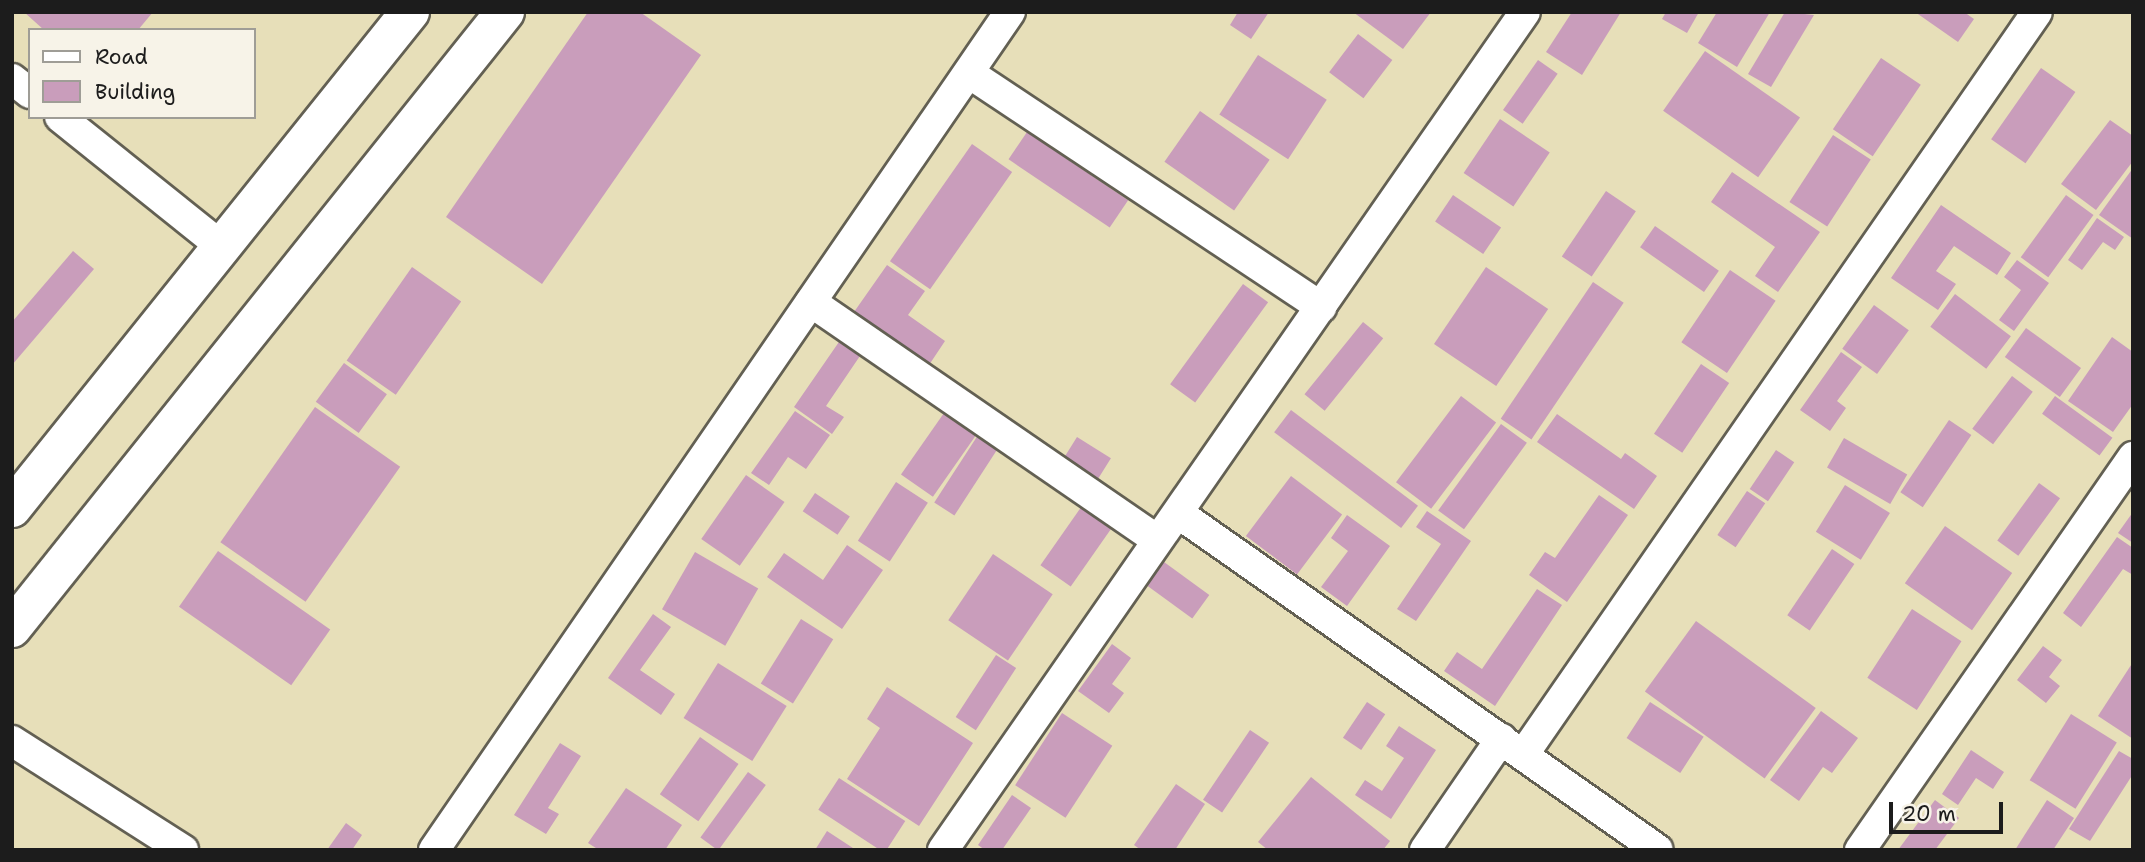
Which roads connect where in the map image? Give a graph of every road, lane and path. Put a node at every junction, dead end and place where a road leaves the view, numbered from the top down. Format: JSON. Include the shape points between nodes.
{"nodes":[{"id":1,"x":410,"y":12,"type":"edge"},
{"id":2,"x":505,"y":12,"type":"edge"},
{"id":3,"x":1010,"y":12,"type":"edge"},
{"id":4,"x":1525,"y":12,"type":"edge"},
{"id":5,"x":2037,"y":12,"type":"edge"},
{"id":6,"x":969,"y":73,"type":"junction"},
{"id":7,"x":12,"y":79,"type":"edge"},
{"id":8,"x":28,"y":91,"type":"edge"},
{"id":9,"x":62,"y":119,"type":"edge"},
{"id":10,"x":222,"y":247,"type":"junction"},
{"id":11,"x":811,"y":302,"type":"junction"},
{"id":12,"x":1321,"y":307,"type":"junction"},
{"id":13,"x":2133,"y":457,"type":"edge"},
{"id":14,"x":12,"y":508,"type":"edge"},
{"id":15,"x":1178,"y":513,"type":"junction"},
{"id":16,"x":1157,"y":540,"type":"junction"},
{"id":17,"x":12,"y":628,"type":"edge"},
{"id":18,"x":12,"y":741,"type":"edge"},
{"id":19,"x":1512,"y":747,"type":"junction"},
{"id":20,"x":183,"y":850,"type":"edge"},
{"id":21,"x":434,"y":850,"type":"edge"},
{"id":22,"x":943,"y":850,"type":"edge"},
{"id":23,"x":1425,"y":850,"type":"edge"},
{"id":24,"x":1658,"y":850,"type":"edge"},
{"id":25,"x":1860,"y":850,"type":"edge"}],
"edges":[{"from":1,"to":10,"type":"main road"},
{"from":2,"to":17,"type":"main road"},
{"from":3,"to":6,"type":"street"},
{"from":4,"to":12,"type":"street"},
{"from":5,"to":19,"type":"street"},
{"from":6,"to":11,"type":"street"},
{"from":6,"to":12,"type":"street"},
{"from":7,"to":8,"type":"street"},
{"from":9,"to":10,"type":"street"},
{"from":10,"to":14,"type":"main road"},
{"from":11,"to":16,"type":"street"},
{"from":11,"to":21,"type":"street"},
{"from":12,"to":15,"type":"street"},
{"from":13,"to":25,"type":"street"},
{"from":15,"to":16,"type":"street"},
{"from":15,"to":19,"type":"street"},
{"from":16,"to":22,"type":"street"},
{"from":18,"to":20,"type":"street"},
{"from":19,"to":23,"type":"street"},
{"from":19,"to":24,"type":"street"}]}
